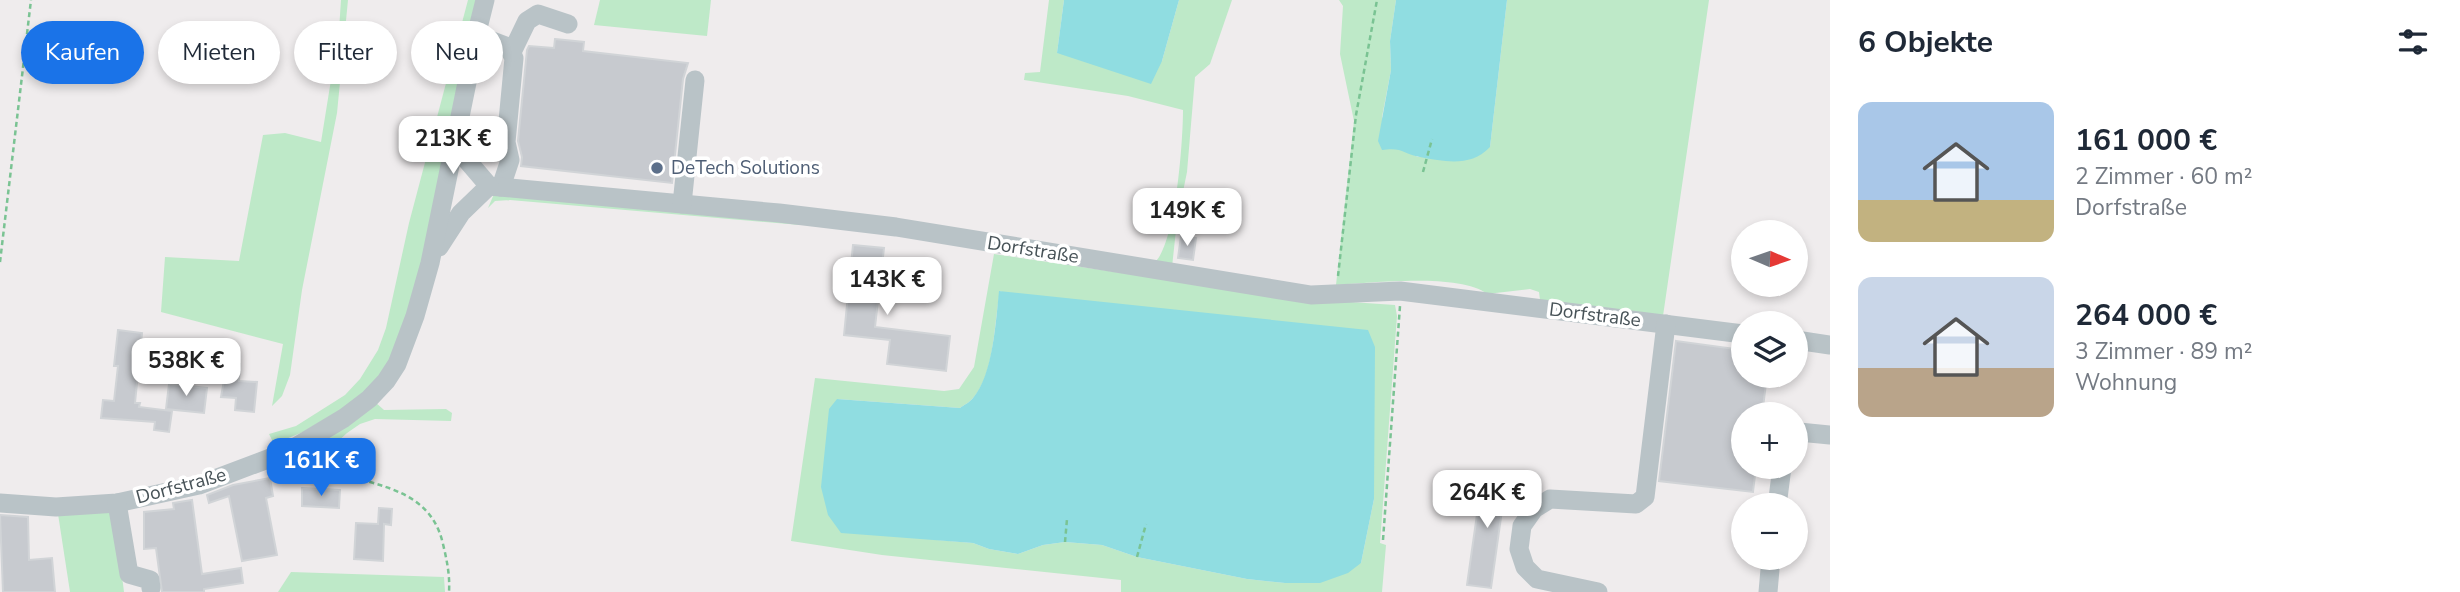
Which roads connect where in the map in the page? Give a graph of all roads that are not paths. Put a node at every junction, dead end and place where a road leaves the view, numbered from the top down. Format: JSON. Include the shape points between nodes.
{"nodes":[{"id":1,"x":485,"y":0,"type":"edge"},
{"id":2,"x":480,"y":21,"type":"edge"},
{"id":3,"x":568,"y":24,"type":"dead end"},
{"id":4,"x":503,"y":45,"type":"edge"},
{"id":5,"x":512,"y":52,"type":"junction"},
{"id":6,"x":695,"y":80,"type":"dead end"},
{"id":7,"x":467,"y":84,"type":"edge"},
{"id":8,"x":457,"y":140,"type":"junction"},
{"id":9,"x":495,"y":187,"type":"junction"},
{"id":10,"x":682,"y":204,"type":"junction"},
{"id":11,"x":430,"y":263,"type":"junction"},
{"id":12,"x":1667,"y":324,"type":"junction"},
{"id":13,"x":1731,"y":332,"type":"edge"},
{"id":14,"x":1808,"y":342,"type":"edge"},
{"id":15,"x":1830,"y":345,"type":"edge"},
{"id":16,"x":1808,"y":433,"type":"edge"},
{"id":17,"x":1830,"y":435,"type":"edge"},
{"id":18,"x":0,"y":503,"type":"edge"},
{"id":19,"x":117,"y":503,"type":"junction"},
{"id":20,"x":1770,"y":570,"type":"edge"},
{"id":21,"x":151,"y":588,"type":"dead end"},
{"id":22,"x":1598,"y":592,"type":"edge"},
{"id":23,"x":1768,"y":592,"type":"edge"}],
"edges":[{"from":1,"to":2,"type":"street","name":"Dorfstraße"},
{"from":3,"to":5,"type":"street","via":[[538,15],[527,21]]},
{"from":4,"to":5,"type":"street"},
{"from":5,"to":9,"type":"street","via":[[515,65],[506,142],[510,160]]},
{"from":6,"to":10,"type":"street"},
{"from":7,"to":8,"type":"street","name":"Dorfstraße"},
{"from":8,"to":9,"type":"street","via":[[465,158]]},
{"from":8,"to":11,"type":"street","name":"Dorfstraße"},
{"from":9,"to":10,"type":"street","name":"Dorfstraße"},
{"from":9,"to":11,"type":"street","name":"Dorfstraße","via":[[453,223]]},
{"from":10,"to":12,"type":"street","name":"Dorfstraße","via":[[896,228],[1311,295],[1400,291]]},
{"from":11,"to":19,"type":"street","name":"Dorfstraße","via":[[397,364],[369,399],[289,451],[199,485]]},
{"from":12,"to":13,"type":"street","name":"Dorfstraße"},
{"from":12,"to":22,"type":"street","via":[[1645,497],[1636,505],[1550,499],[1534,509],[1522,526],[1519,549],[1525,567],[1537,579]]},
{"from":14,"to":15,"type":"street"},
{"from":16,"to":17,"type":"street"},
{"from":18,"to":19,"type":"street","name":"Dorfstraße","via":[[56,507]]},
{"from":19,"to":21,"type":"street","name":"Dorfstraße","via":[[129,574],[150,579]]},
{"from":20,"to":23,"type":"street"}]}
